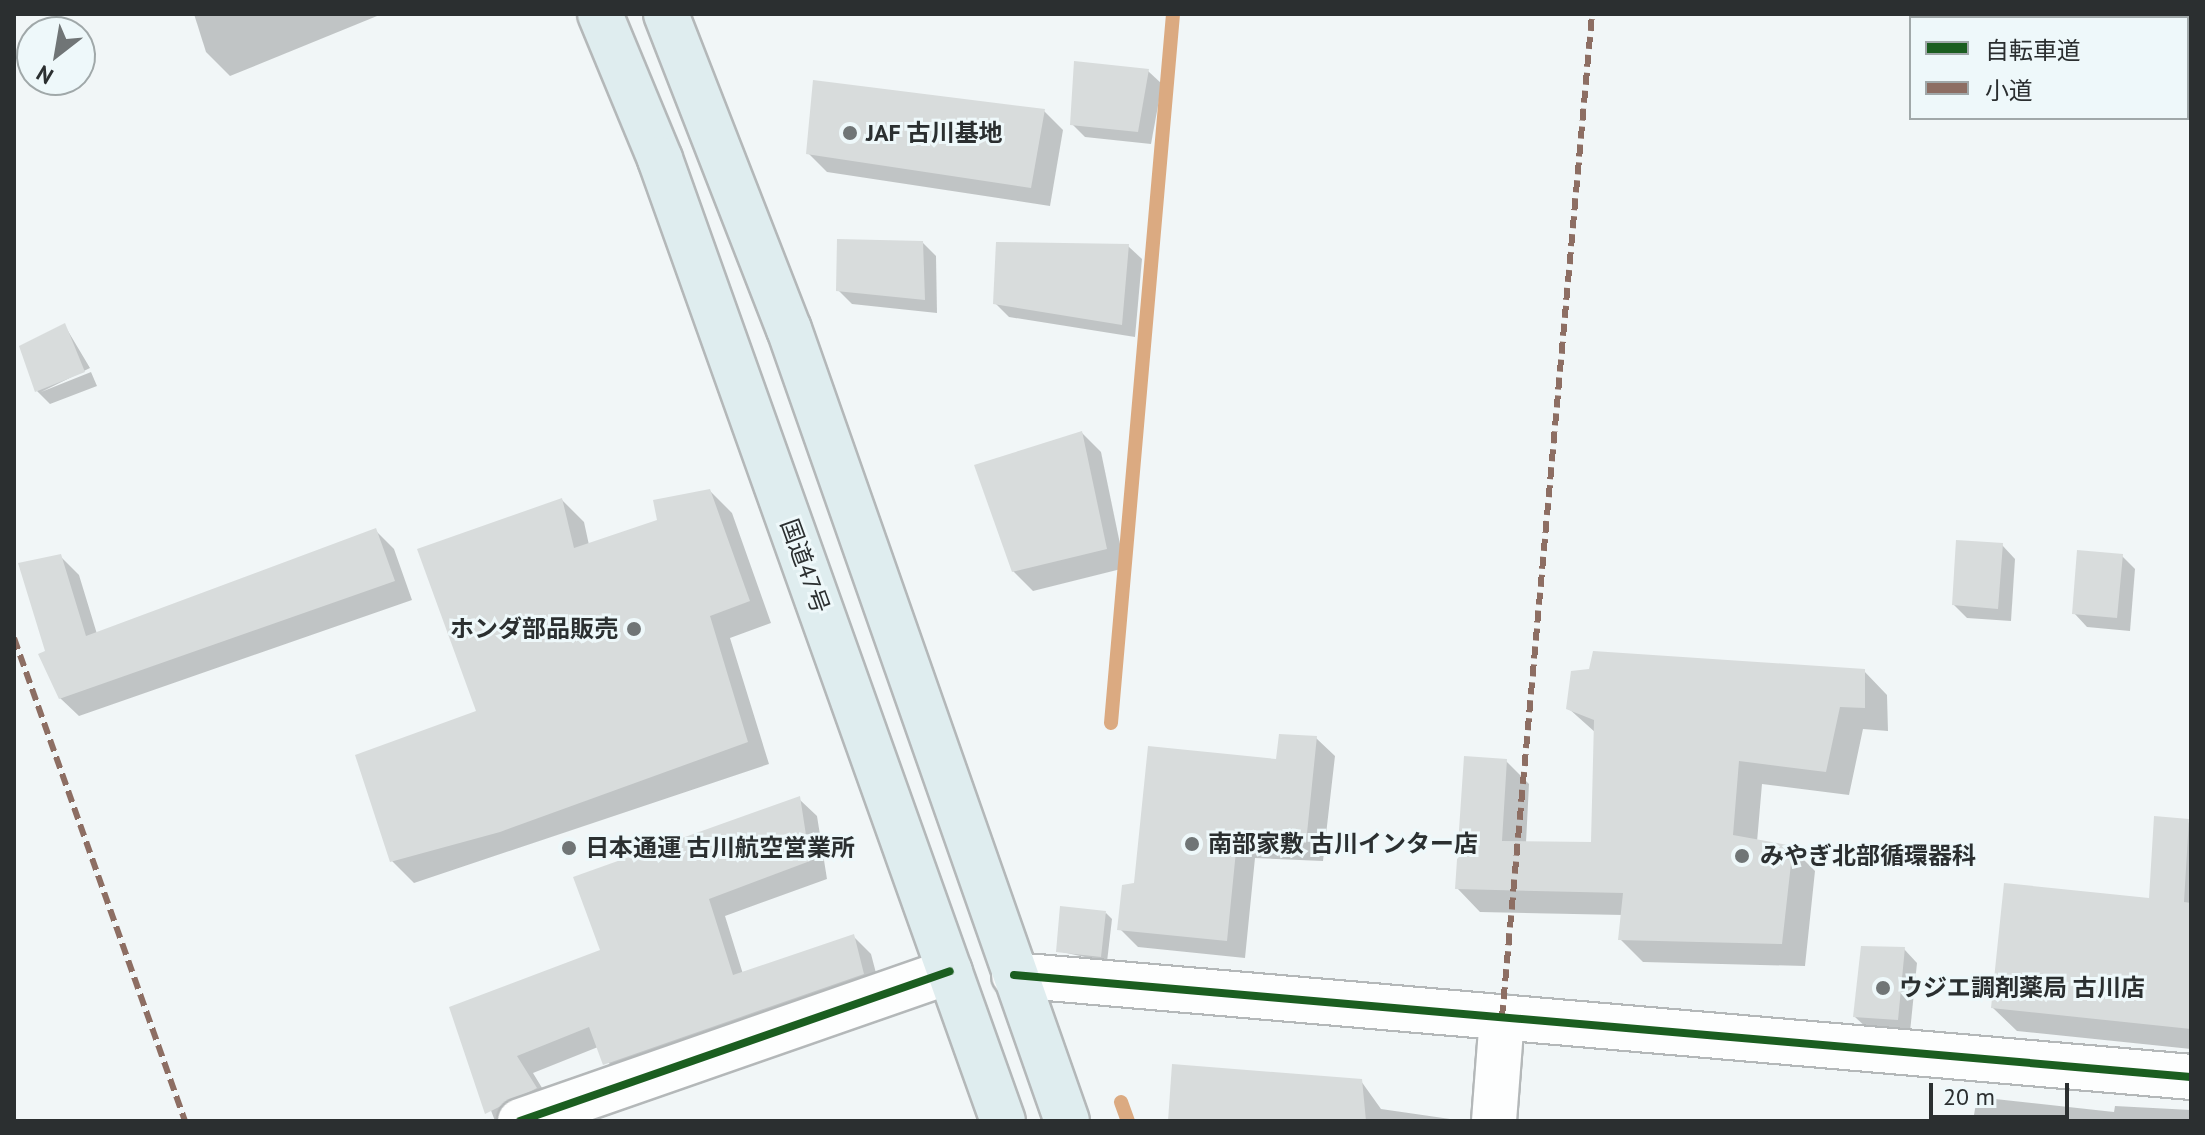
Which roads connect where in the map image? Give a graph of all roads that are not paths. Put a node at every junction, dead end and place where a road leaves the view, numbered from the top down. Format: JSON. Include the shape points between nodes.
{"nodes":[{"id":1,"x":600,"y":14,"type":"edge"},
{"id":2,"x":666,"y":14,"type":"edge"},
{"id":3,"x":950,"y":971,"type":"junction"},
{"id":4,"x":1014,"y":975,"type":"junction"},
{"id":5,"x":1502,"y":1017,"type":"junction"},
{"id":6,"x":2191,"y":1077,"type":"edge"},
{"id":7,"x":520,"y":1121,"type":"edge"},
{"id":8,"x":1003,"y":1121,"type":"edge"},
{"id":9,"x":1067,"y":1121,"type":"edge"},
{"id":10,"x":1494,"y":1121,"type":"edge"}],
"edges":[{"from":1,"to":3,"type":"highway","name":"国道47号","via":[[660,159]]},
{"from":2,"to":4,"type":"highway","via":[[789,329]]},
{"from":3,"to":7,"type":"street"},
{"from":3,"to":8,"type":"highway","name":"国道47号"},
{"from":4,"to":5,"type":"street"},
{"from":4,"to":9,"type":"highway"},
{"from":5,"to":6,"type":"street"},
{"from":5,"to":10,"type":"street"}]}
